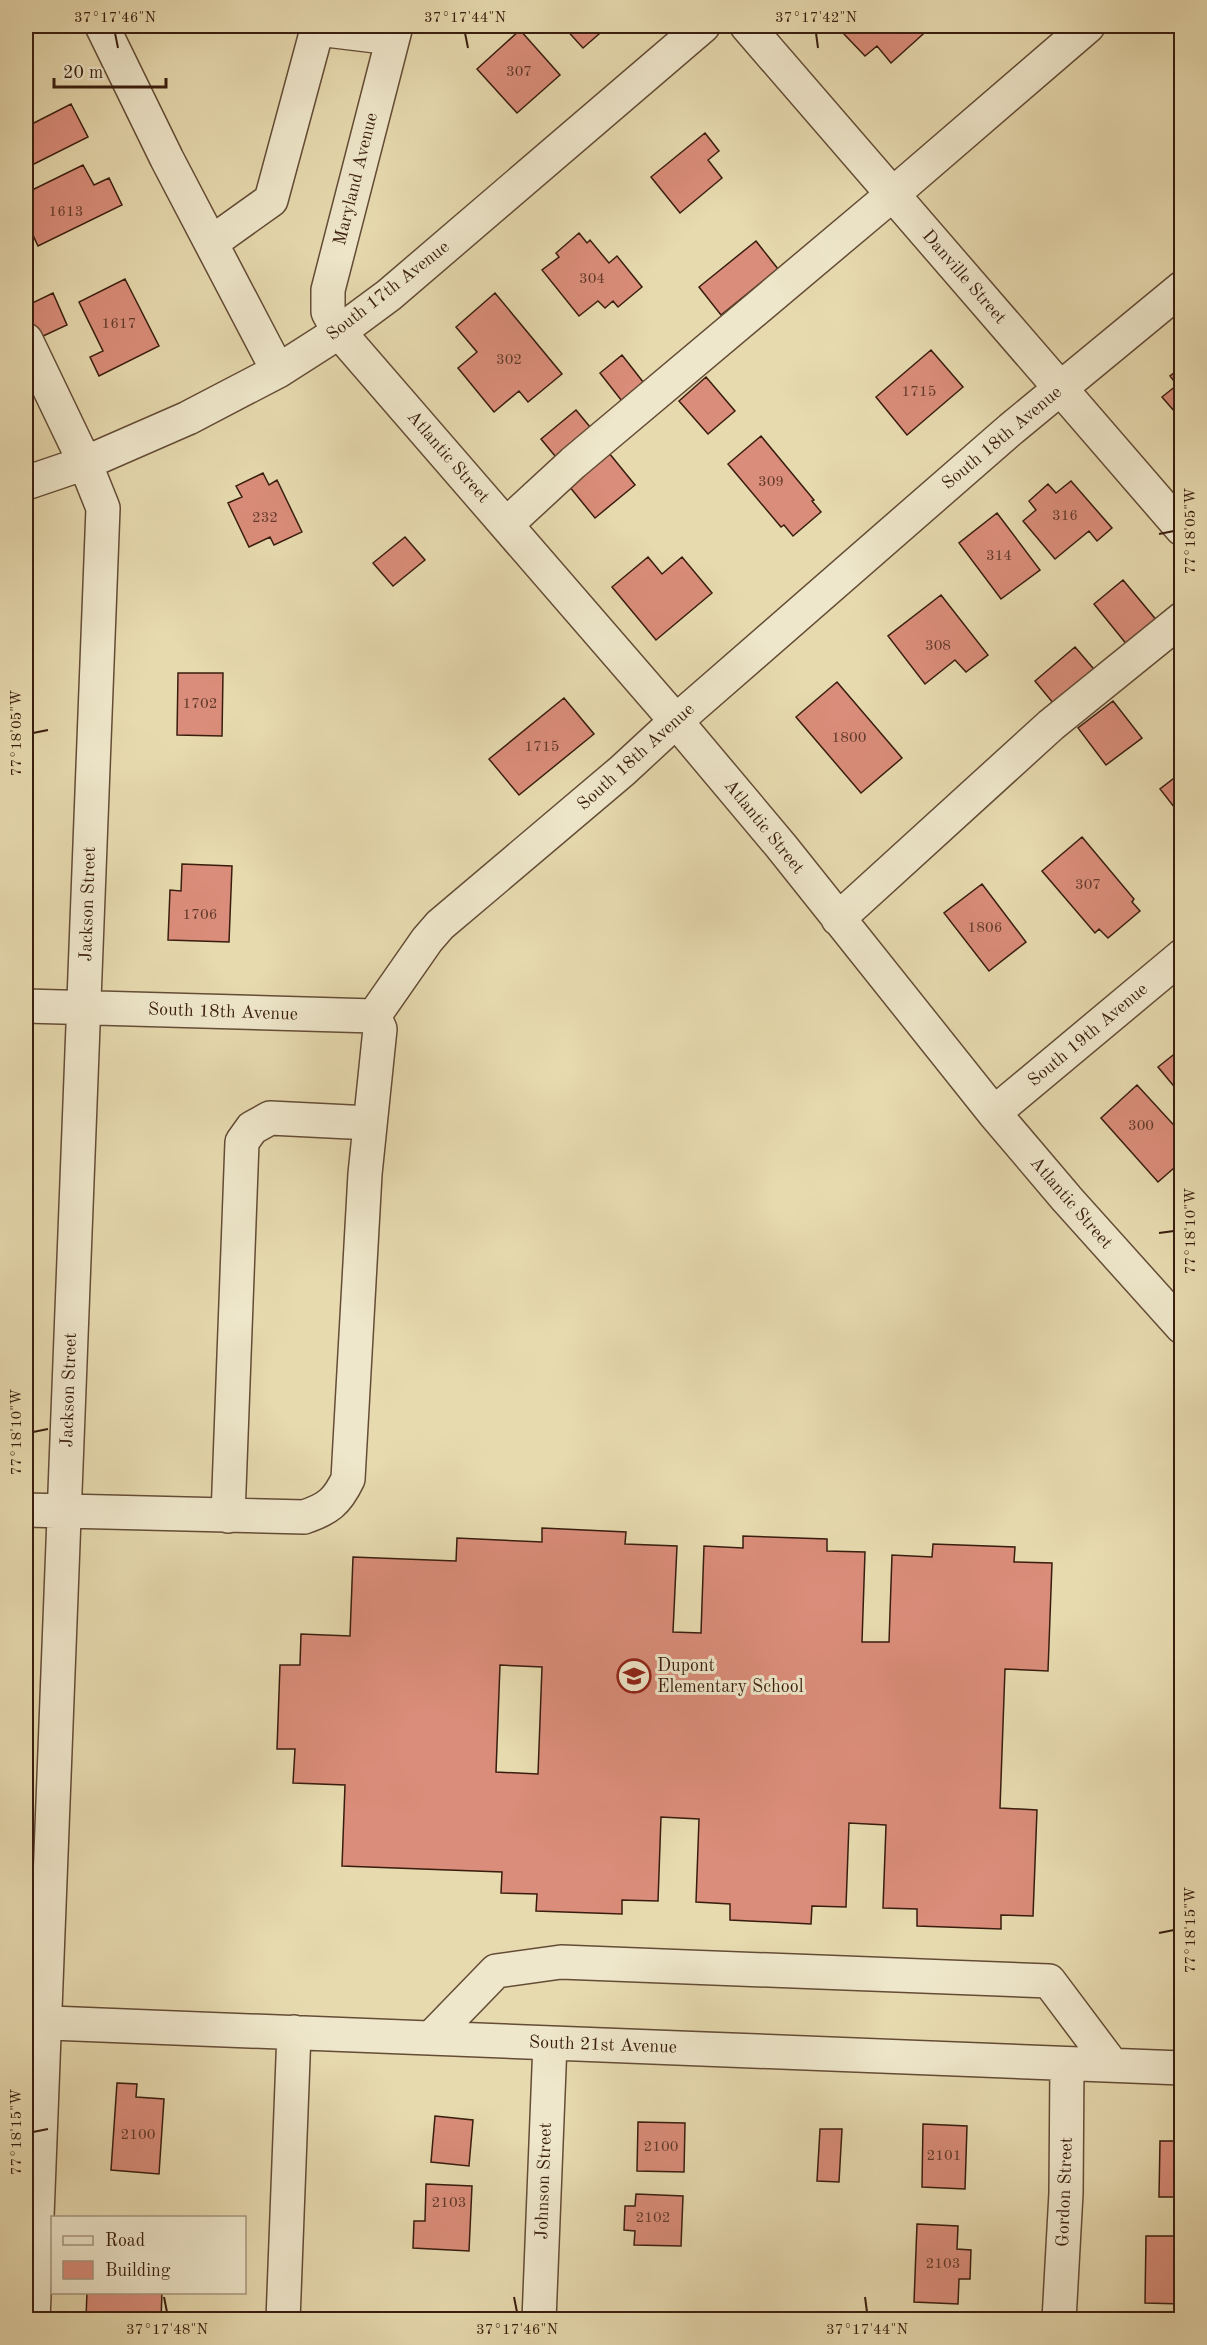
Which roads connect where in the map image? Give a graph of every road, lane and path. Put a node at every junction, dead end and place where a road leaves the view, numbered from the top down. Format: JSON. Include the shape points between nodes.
{"nodes":[{"id":1,"x":102,"y":26,"type":"edge"},
{"id":2,"x":703,"y":26,"type":"edge"},
{"id":3,"x":747,"y":26,"type":"edge"},
{"id":4,"x":1088,"y":26,"type":"edge"},
{"id":5,"x":318,"y":27,"type":"edge"},
{"id":6,"x":394,"y":32,"type":"edge"},
{"id":7,"x":893,"y":194,"type":"junction"},
{"id":8,"x":211,"y":243,"type":"junction"},
{"id":9,"x":1182,"y":288,"type":"edge"},
{"id":10,"x":339,"y":332,"type":"junction"},
{"id":11,"x":26,"y":340,"type":"edge"},
{"id":12,"x":278,"y":371,"type":"junction"},
{"id":13,"x":1060,"y":389,"type":"junction"},
{"id":14,"x":85,"y":464,"type":"junction"},
{"id":15,"x":26,"y":483,"type":"edge"},
{"id":16,"x":507,"y":524,"type":"junction"},
{"id":17,"x":1182,"y":529,"type":"edge"},
{"id":18,"x":1182,"y":619,"type":"edge"},
{"id":19,"x":676,"y":722,"type":"junction"},
{"id":20,"x":838,"y":919,"type":"junction"},
{"id":21,"x":1182,"y":956,"type":"edge"},
{"id":22,"x":26,"y":1006,"type":"edge"},
{"id":23,"x":84,"y":1008,"type":"junction"},
{"id":24,"x":374,"y":1016,"type":"junction"},
{"id":25,"x":994,"y":1113,"type":"junction"},
{"id":26,"x":370,"y":1123,"type":"junction"},
{"id":27,"x":1174,"y":1306,"type":"edge"},
{"id":28,"x":26,"y":1510,"type":"edge"},
{"id":29,"x":65,"y":1512,"type":"junction"},
{"id":30,"x":228,"y":1516,"type":"junction"},
{"id":31,"x":35,"y":2022,"type":"edge"},
{"id":32,"x":294,"y":2032,"type":"junction"},
{"id":33,"x":431,"y":2038,"type":"junction"},
{"id":34,"x":550,"y":2043,"type":"junction"},
{"id":35,"x":1067,"y":2064,"type":"junction"},
{"id":36,"x":1112,"y":2065,"type":"junction"},
{"id":37,"x":1182,"y":2068,"type":"edge"},
{"id":38,"x":33,"y":2319,"type":"edge"},
{"id":39,"x":283,"y":2319,"type":"edge"},
{"id":40,"x":539,"y":2319,"type":"edge"},
{"id":41,"x":1059,"y":2319,"type":"edge"}],
"edges":[{"from":1,"to":8,"type":"street"},
{"from":2,"to":10,"type":"street","name":"South 17th Avenue","via":[[389,295]]},
{"from":3,"to":7,"type":"street","name":"Danville Street"},
{"from":4,"to":7,"type":"street"},
{"from":5,"to":6,"type":"street"},
{"from":5,"to":8,"type":"street","via":[[272,200]]},
{"from":6,"to":10,"type":"street","name":"Maryland Avenue","via":[[328,290],[328,312]]},
{"from":7,"to":13,"type":"street","name":"Danville Street"},
{"from":7,"to":16,"type":"street","via":[[573,463]]},
{"from":8,"to":12,"type":"street"},
{"from":9,"to":13,"type":"street","name":"South 18th Avenue"},
{"from":10,"to":12,"type":"street","name":"South 17th Avenue"},
{"from":10,"to":16,"type":"street","name":"Atlantic Street"},
{"from":11,"to":14,"type":"street","name":"Jackson Street"},
{"from":12,"to":14,"type":"street","name":"South 17th Avenue","via":[[188,418]]},
{"from":13,"to":17,"type":"street","name":"Danville Street"},
{"from":13,"to":19,"type":"street","name":"South 18th Avenue"},
{"from":14,"to":15,"type":"street","name":"South 17th Avenue"},
{"from":14,"to":23,"type":"street","name":"Jackson Street","via":[[103,508]]},
{"from":16,"to":19,"type":"street","name":"Atlantic Street"},
{"from":18,"to":20,"type":"street","via":[[1051,725]]},
{"from":19,"to":20,"type":"street","name":"Atlantic Street"},
{"from":19,"to":24,"type":"street","name":"South 18th Avenue","via":[[440,925]]},
{"from":20,"to":25,"type":"street","name":"Atlantic Street"},
{"from":21,"to":25,"type":"street","name":"South 19th Avenue"},
{"from":22,"to":23,"type":"street","name":"South 18th Avenue"},
{"from":23,"to":24,"type":"street","name":"South 18th Avenue"},
{"from":23,"to":29,"type":"street","name":"Jackson Street"},
{"from":24,"to":26,"type":"street","via":[[380,1029]]},
{"from":25,"to":27,"type":"street","name":"Atlantic Street","via":[[1067,1199]]},
{"from":26,"to":30,"type":"street","via":[[348,1479],[340,1495],[325,1510],[304,1517]]},
{"from":26,"to":30,"type":"street","via":[[270,1119],[252,1128],[242,1142]]},
{"from":28,"to":29,"type":"street"},
{"from":29,"to":30,"type":"street"},
{"from":29,"to":31,"type":"street","name":"Jackson Street"},
{"from":31,"to":32,"type":"street","name":"South 21st Avenue"},
{"from":31,"to":38,"type":"street","name":"Jackson Street"},
{"from":32,"to":33,"type":"street","name":"South 21st Avenue"},
{"from":32,"to":39,"type":"street"},
{"from":33,"to":34,"type":"street","name":"South 21st Avenue"},
{"from":33,"to":36,"type":"street","via":[[495,1971],[561,1962],[1049,1981]]},
{"from":34,"to":35,"type":"street","name":"South 21st Avenue"},
{"from":34,"to":40,"type":"street","name":"Johnson Street"},
{"from":35,"to":36,"type":"street","name":"South 21st Avenue"},
{"from":35,"to":41,"type":"street","name":"Gordon Street","via":[[1066,2193]]},
{"from":36,"to":37,"type":"street","name":"South 21st Avenue"}]}
